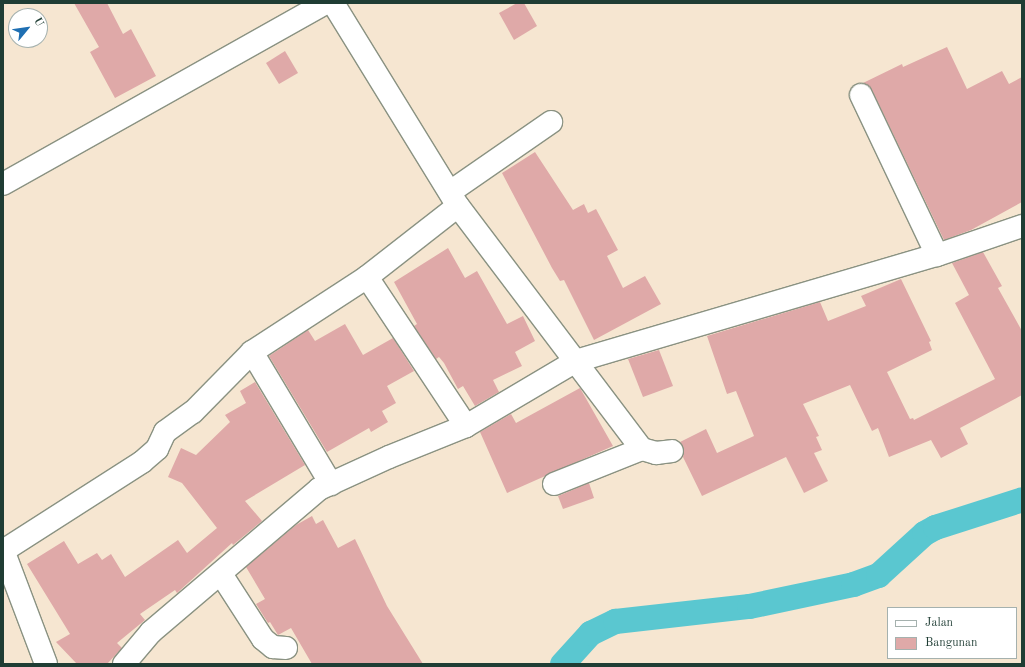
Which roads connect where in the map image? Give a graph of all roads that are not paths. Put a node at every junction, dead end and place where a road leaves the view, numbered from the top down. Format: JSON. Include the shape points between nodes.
{"nodes":[{"id":1,"x":325,"y":3,"type":"edge"},
{"id":2,"x":333,"y":3,"type":"edge"},
{"id":3,"x":861,"y":95,"type":"dead end"},
{"id":4,"x":551,"y":122,"type":"dead end"},
{"id":5,"x":3,"y":184,"type":"edge"},
{"id":6,"x":454,"y":199,"type":"junction"},
{"id":7,"x":1022,"y":226,"type":"edge"},
{"id":8,"x":936,"y":255,"type":"junction"},
{"id":9,"x":367,"y":277,"type":"junction"},
{"id":10,"x":252,"y":352,"type":"junction"},
{"id":11,"x":576,"y":362,"type":"junction"},
{"id":12,"x":466,"y":426,"type":"junction"},
{"id":13,"x":642,"y":449,"type":"junction"},
{"id":14,"x":672,"y":451,"type":"dead end"},
{"id":15,"x":331,"y":484,"type":"junction"},
{"id":16,"x":554,"y":484,"type":"dead end"},
{"id":17,"x":3,"y":550,"type":"edge"},
{"id":18,"x":221,"y":574,"type":"junction"},
{"id":19,"x":286,"y":648,"type":"dead end"},
{"id":20,"x":46,"y":664,"type":"edge"},
{"id":21,"x":124,"y":664,"type":"edge"}],
"edges":[{"from":1,"to":5,"type":"street"},
{"from":2,"to":6,"type":"street"},
{"from":3,"to":8,"type":"street"},
{"from":4,"to":6,"type":"street"},
{"from":6,"to":9,"type":"street"},
{"from":6,"to":11,"type":"street"},
{"from":7,"to":8,"type":"street"},
{"from":8,"to":11,"type":"street"},
{"from":9,"to":10,"type":"street"},
{"from":9,"to":12,"type":"street"},
{"from":10,"to":15,"type":"street"},
{"from":10,"to":17,"type":"street","via":[[193,412],[165,432],[157,449],[142,462]]},
{"from":11,"to":12,"type":"street"},
{"from":11,"to":13,"type":"street"},
{"from":12,"to":15,"type":"street"},
{"from":13,"to":14,"type":"street","via":[[656,453]]},
{"from":13,"to":16,"type":"street"},
{"from":15,"to":18,"type":"street","via":[[319,489]]},
{"from":17,"to":20,"type":"street"},
{"from":18,"to":19,"type":"street","via":[[263,639],[273,647]]},
{"from":18,"to":21,"type":"street","via":[[151,632]]}]}
